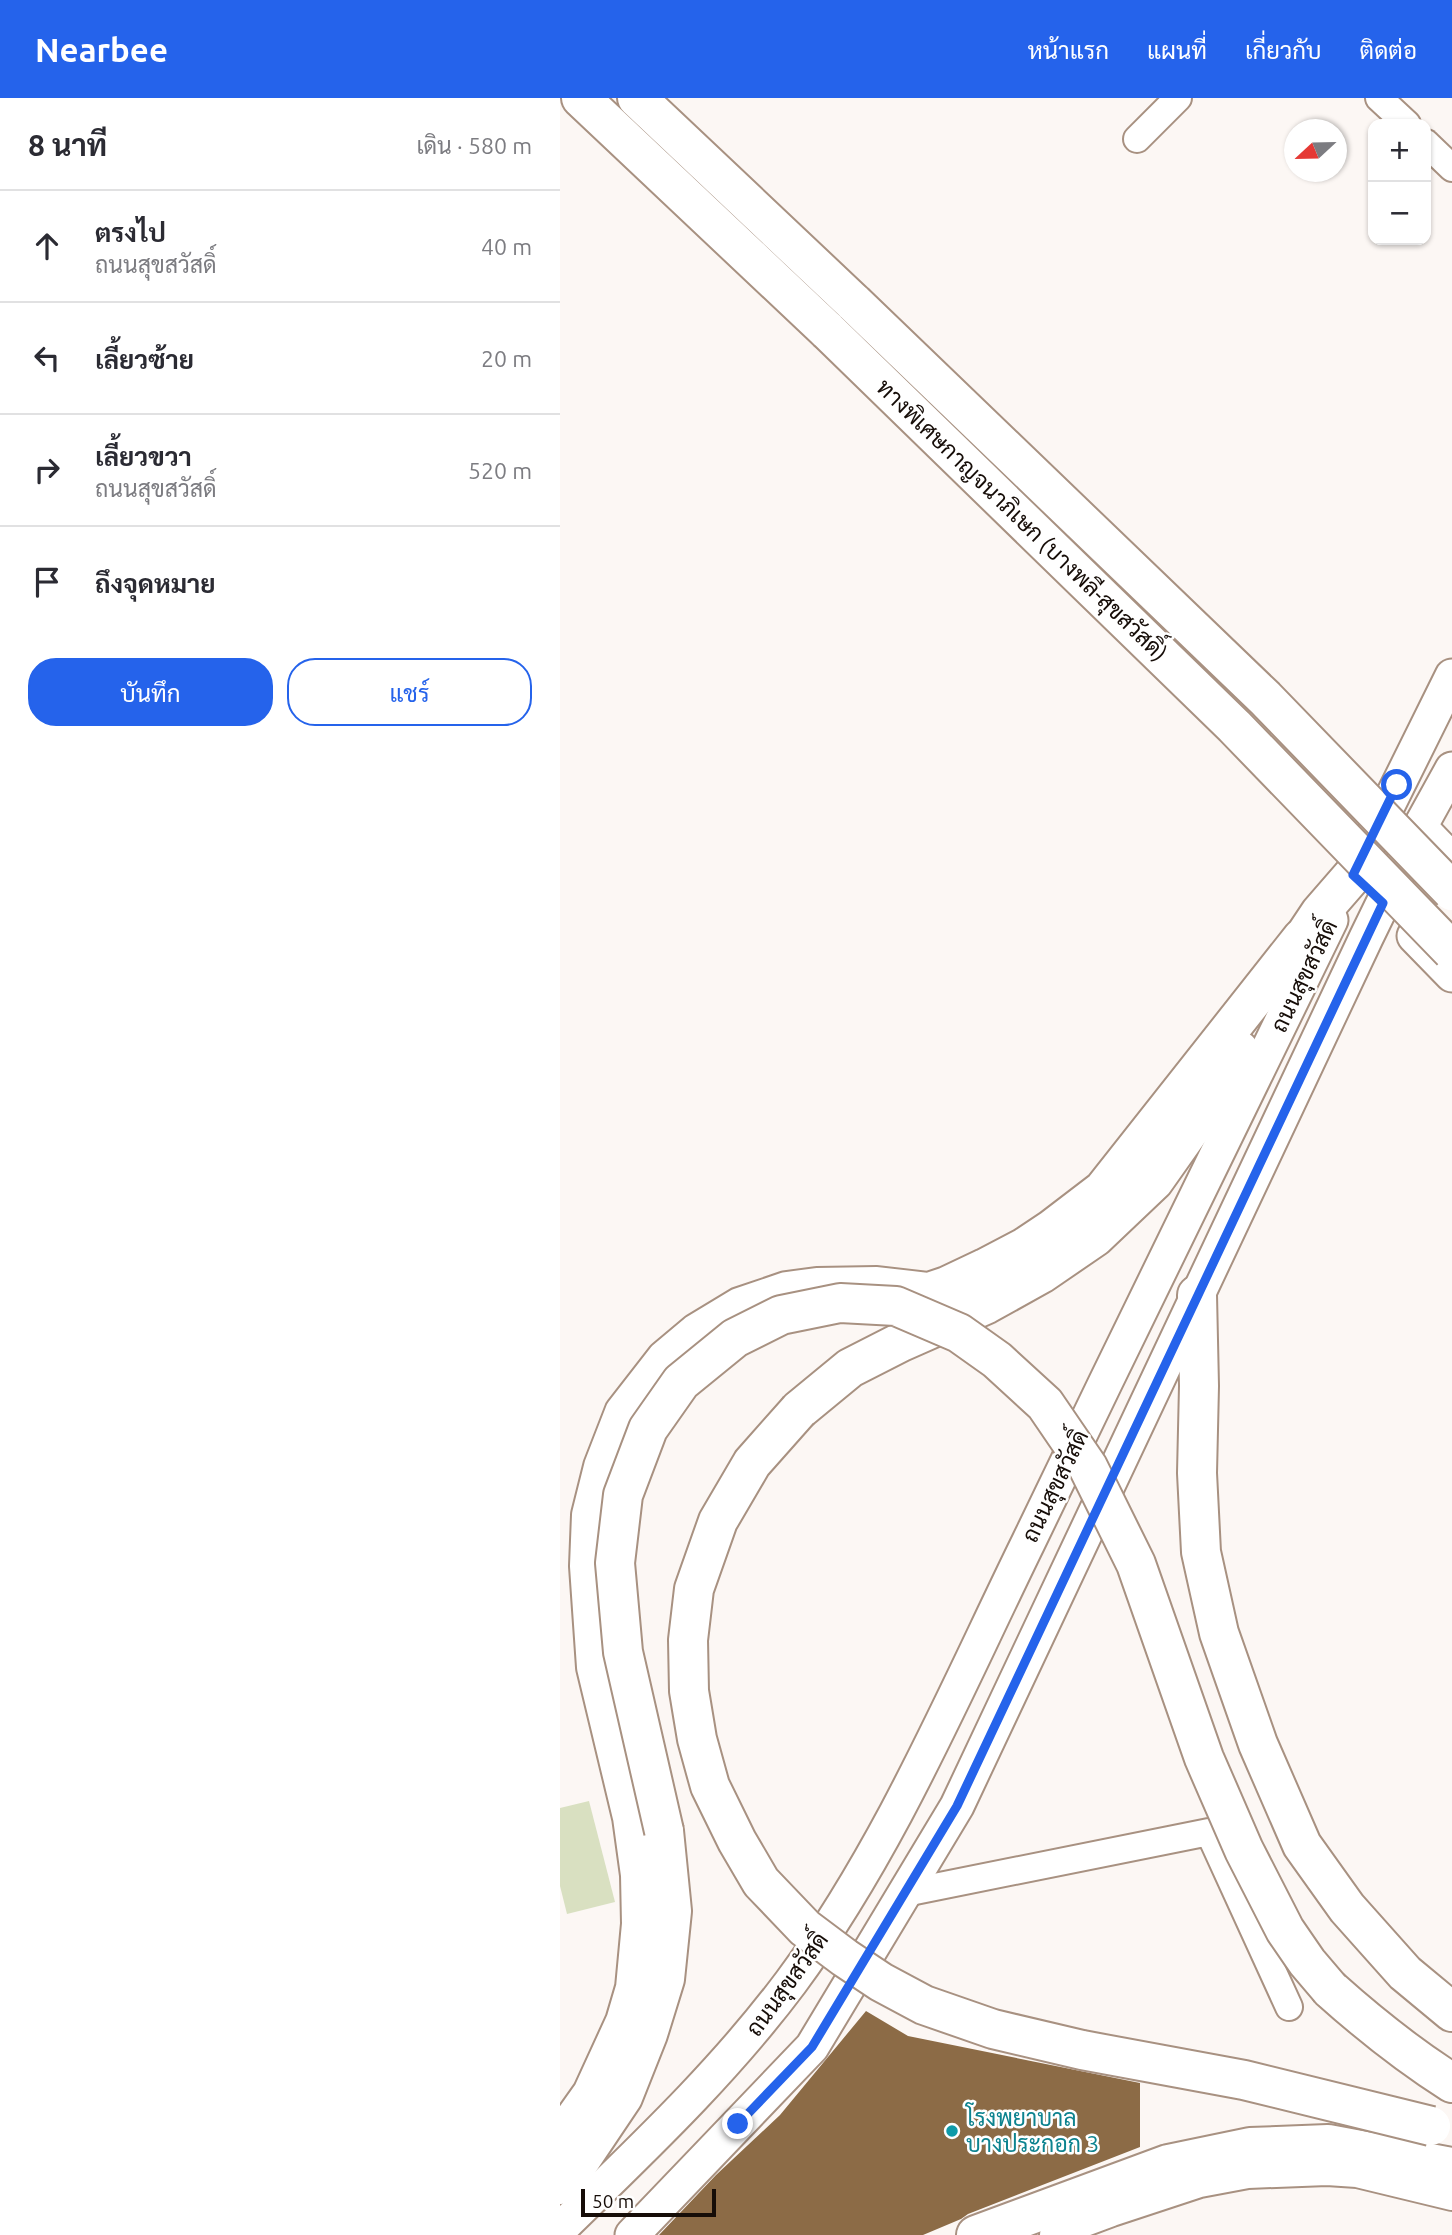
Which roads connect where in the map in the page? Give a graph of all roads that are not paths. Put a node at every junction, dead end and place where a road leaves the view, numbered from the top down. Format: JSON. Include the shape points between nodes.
{"nodes":[{"id":1,"x":581,"y":98,"type":"edge"},
{"id":2,"x":637,"y":98,"type":"edge"},
{"id":3,"x":1178,"y":98,"type":"edge"},
{"id":4,"x":1379,"y":98,"type":"edge"},
{"id":5,"x":1402,"y":119,"type":"edge"},
{"id":6,"x":1138,"y":139,"type":"dead end"},
{"id":7,"x":1431,"y":148,"type":"edge"},
{"id":8,"x":1452,"y":168,"type":"edge"},
{"id":9,"x":1452,"y":676,"type":"edge"},
{"id":10,"x":1452,"y":769,"type":"edge"},
{"id":11,"x":1420,"y":827,"type":"junction"},
{"id":12,"x":1452,"y":860,"type":"edge"},
{"id":13,"x":1353,"y":875,"type":"junction"},
{"id":14,"x":1452,"y":891,"type":"edge"},
{"id":15,"x":1383,"y":903,"type":"junction"},
{"id":16,"x":1302,"y":938,"type":"junction"},
{"id":17,"x":1452,"y":951,"type":"edge"},
{"id":18,"x":1452,"y":975,"type":"edge"},
{"id":19,"x":1197,"y":1295,"type":"junction"},
{"id":20,"x":905,"y":1893,"type":"junction"},
{"id":21,"x":1289,"y":2007,"type":"dead end"},
{"id":22,"x":1452,"y":2012,"type":"edge"},
{"id":23,"x":1452,"y":2083,"type":"edge"},
{"id":24,"x":1441,"y":2129,"type":"edge"},
{"id":25,"x":560,"y":2139,"type":"edge"},
{"id":26,"x":1452,"y":2167,"type":"edge"},
{"id":27,"x":560,"y":2185,"type":"edge"},
{"id":28,"x":1452,"y":2197,"type":"edge"},
{"id":29,"x":560,"y":2229,"type":"edge"},
{"id":30,"x":632,"y":2235,"type":"edge"},
{"id":31,"x":976,"y":2235,"type":"edge"},
{"id":32,"x":1054,"y":2235,"type":"edge"}],
"edges":[{"from":1,"to":17,"type":"highway","name":"ทางพิเศษกาญจนาภิเษก (บางพลี-สุขสวัสดิ์)","bridge":true,"via":[[1234,726]]},
{"from":2,"to":14,"type":"highway","name":"ทางพิเศษกาญจนาภิเษก (บางพลี-สุขสวัสดิ์)","bridge":true,"via":[[1265,698]]},
{"from":3,"to":6,"type":"street"},
{"from":4,"to":5,"type":"street"},
{"from":7,"to":8,"type":"street"},
{"from":9,"to":13,"type":"main road","name":"ถนนสุขสวัสดิ์"},
{"from":10,"to":11,"type":"main road","name":"ถนนสุขสวัสดิ์"},
{"from":11,"to":12,"type":"main road"},
{"from":11,"to":15,"type":"main road","name":"ถนนสุขสวัสดิ์"},
{"from":13,"to":15,"type":"main road"},
{"from":13,"to":16,"type":"highway"},
{"from":13,"to":29,"type":"main road","name":"ถนนสุขสวัสดิ์","via":[[928,1752],[836,1917],[742,2044]]},
{"from":15,"to":18,"type":"main road"},
{"from":15,"to":19,"type":"main road","name":"ถนนสุขสวัสดิ์"},
{"from":16,"to":24,"type":"highway","bridge":true,"via":[[1209,1103],[1154,1181],[1095,1237],[1041,1274],[850,1368],[799,1410],[752,1463],[718,1521],[694,1589],[689,1691],[710,1786],[761,1882],[805,1928],[881,1982],[924,2005],[993,2029],[1244,2080]]},
{"from":16,"to":25,"type":"highway","via":[[1103,1190],[1052,1229],[985,1268],[929,1292],[877,1286],[817,1287],[787,1291],[740,1307],[666,1359],[624,1413],[591,1515],[589,1566],[596,1667],[632,1817],[641,1924],[635,1988],[625,2022],[592,2094]]},
{"from":19,"to":20,"type":"main road","name":"ถนนสุขสวัสดิ์","via":[[957,1806]]},
{"from":19,"to":22,"type":"highway","via":[[1201,1552],[1219,1633],[1258,1744],[1302,1845],[1347,1908],[1405,1973]]},
{"from":20,"to":21,"type":"street","via":[[1209,1832]]},
{"from":20,"to":30,"type":"main road","name":"ถนนสุขสวัสดิ์","via":[[812,2047]]},
{"from":23,"to":27,"type":"highway","bridge":true,"via":[[1365,2021],[1307,1962],[1285,1930],[1204,1758],[1136,1564],[1088,1467],[1045,1404],[997,1360],[958,1333],[896,1306],[840,1303],[781,1315],[746,1332],[681,1382],[648,1429],[623,1495],[615,1563],[622,1651],[664,1831],[672,1911],[665,1979],[623,2097]]},
{"from":26,"to":31,"type":"highway","via":[[1328,2144],[1251,2147],[1168,2164]]},
{"from":28,"to":32,"type":"street","via":[[1357,2174],[1248,2175],[1200,2184]]}]}
